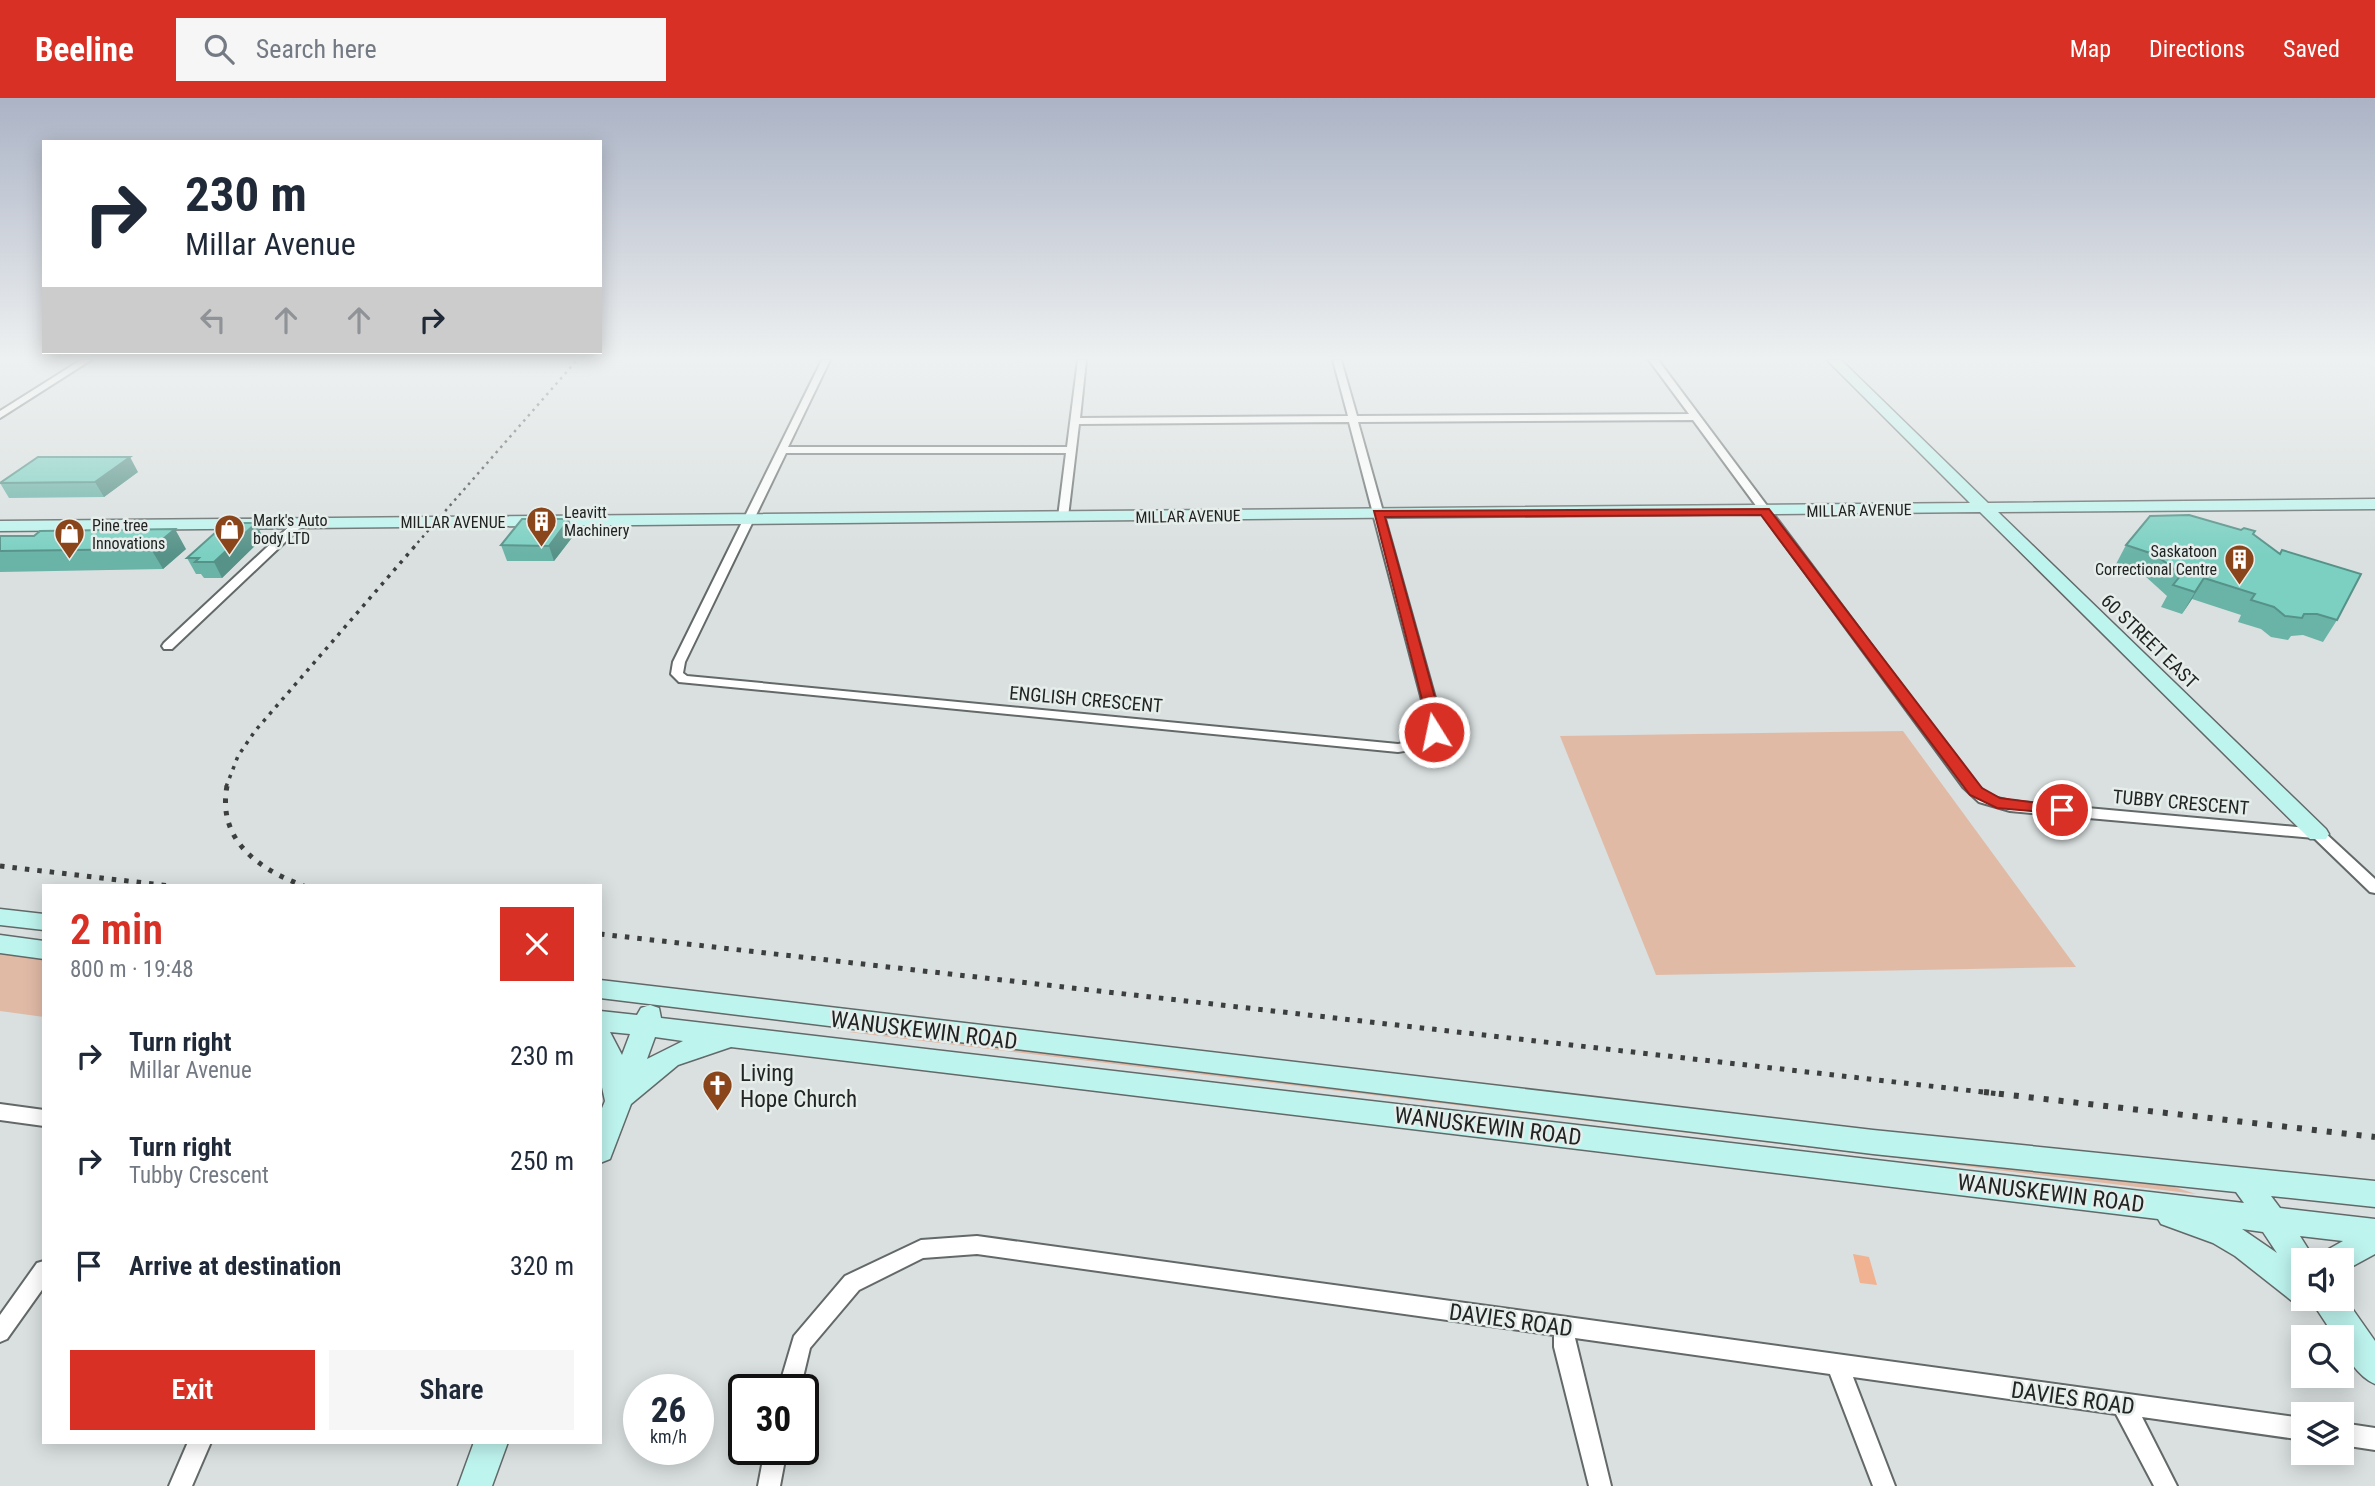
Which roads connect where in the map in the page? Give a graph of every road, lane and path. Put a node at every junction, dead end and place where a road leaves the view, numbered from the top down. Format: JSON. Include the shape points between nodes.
{"nodes":[{"id":1,"x":794,"y":425,"type":"edge"},
{"id":2,"x":1074,"y":425,"type":"edge"},
{"id":3,"x":1354,"y":425,"type":"edge"},
{"id":4,"x":1701,"y":425,"type":"edge"},
{"id":5,"x":1898,"y":425,"type":"edge"},
{"id":6,"x":781,"y":450,"type":"junction"},
{"id":7,"x":1071,"y":450,"type":"junction"},
{"id":8,"x":2375,"y":503,"type":"edge"},
{"id":9,"x":1982,"y":508,"type":"junction"},
{"id":10,"x":1765,"y":511,"type":"junction"},
{"id":11,"x":1378,"y":514,"type":"junction"},
{"id":12,"x":1063,"y":517,"type":"junction"},
{"id":13,"x":749,"y":519,"type":"junction"},
{"id":14,"x":299,"y":523,"type":"junction"},
{"id":15,"x":0,"y":526,"type":"edge"},
{"id":16,"x":168,"y":646,"type":"dead end"},
{"id":17,"x":2318,"y":834,"type":"junction"},
{"id":18,"x":2375,"y":888,"type":"edge"},
{"id":19,"x":0,"y":917,"type":"edge"},
{"id":20,"x":42,"y":922,"type":"edge"},
{"id":21,"x":0,"y":944,"type":"edge"},
{"id":22,"x":42,"y":950,"type":"edge"},
{"id":23,"x":602,"y":989,"type":"edge"},
{"id":24,"x":658,"y":996,"type":"junction"},
{"id":25,"x":602,"y":1021,"type":"edge"},
{"id":26,"x":646,"y":1026,"type":"junction"},
{"id":27,"x":733,"y":1037,"type":"junction"},
{"id":28,"x":602,"y":1041,"type":"edge"},
{"id":29,"x":618,"y":1105,"type":"junction"},
{"id":30,"x":0,"y":1112,"type":"edge"},
{"id":31,"x":42,"y":1118,"type":"edge"},
{"id":32,"x":602,"y":1146,"type":"edge"},
{"id":33,"x":2243,"y":1178,"type":"junction"},
{"id":34,"x":2375,"y":1194,"type":"edge"},
{"id":35,"x":2139,"y":1204,"type":"junction"},
{"id":36,"x":2270,"y":1219,"type":"junction"},
{"id":37,"x":2375,"y":1231,"type":"edge"},
{"id":38,"x":2375,"y":1239,"type":"edge"},
{"id":39,"x":2291,"y":1249,"type":"edge"},
{"id":40,"x":2354,"y":1249,"type":"edge"},
{"id":41,"x":42,"y":1273,"type":"edge"},
{"id":42,"x":2291,"y":1282,"type":"edge"},
{"id":43,"x":2326,"y":1311,"type":"edge"},
{"id":44,"x":2342,"y":1325,"type":"edge"},
{"id":45,"x":1564,"y":1327,"type":"junction"},
{"id":46,"x":0,"y":1332,"type":"edge"},
{"id":47,"x":2354,"y":1338,"type":"edge"},
{"id":48,"x":1838,"y":1367,"type":"junction"},
{"id":49,"x":2375,"y":1368,"type":"edge"},
{"id":50,"x":793,"y":1374,"type":"edge"},
{"id":51,"x":2123,"y":1405,"type":"junction"},
{"id":52,"x":2291,"y":1427,"type":"edge"},
{"id":53,"x":2354,"y":1436,"type":"edge"},
{"id":54,"x":2375,"y":1439,"type":"edge"},
{"id":55,"x":199,"y":1444,"type":"edge"},
{"id":56,"x":490,"y":1444,"type":"edge"},
{"id":57,"x":773,"y":1465,"type":"edge"},
{"id":58,"x":180,"y":1486,"type":"edge"},
{"id":59,"x":475,"y":1486,"type":"edge"},
{"id":60,"x":768,"y":1486,"type":"edge"},
{"id":61,"x":1600,"y":1486,"type":"edge"},
{"id":62,"x":1884,"y":1486,"type":"edge"},
{"id":63,"x":2166,"y":1486,"type":"edge"}],
"edges":[{"from":1,"to":6,"type":"street"},
{"from":2,"to":7,"type":"street"},
{"from":3,"to":11,"type":"street"},
{"from":4,"to":10,"type":"street","name":"TUBBY CRESCENT"},
{"from":5,"to":9,"type":"street","name":"60 STREET EAST"},
{"from":6,"to":7,"type":"street"},
{"from":6,"to":13,"type":"street"},
{"from":7,"to":12,"type":"street"},
{"from":8,"to":9,"type":"street","name":"MILLAR AVENUE"},
{"from":9,"to":10,"type":"street","name":"MILLAR AVENUE"},
{"from":9,"to":17,"type":"street","name":"60 STREET EAST"},
{"from":10,"to":11,"type":"street","name":"MILLAR AVENUE"},
{"from":10,"to":17,"type":"street","name":"TUBBY CRESCENT","via":[[1968,784],[1984,799],[2010,806]]},
{"from":11,"to":12,"type":"street","name":"MILLAR AVENUE"},
{"from":11,"to":13,"type":"street","name":"ENGLISH CRESCENT","via":[[1435,723],[1427,740],[1398,748],[683,679],[677,674],[679,662]]},
{"from":12,"to":13,"type":"street","name":"MILLAR AVENUE"},
{"from":13,"to":14,"type":"street","name":"MILLAR AVENUE"},
{"from":14,"to":15,"type":"street","name":"MILLAR AVENUE"},
{"from":14,"to":16,"type":"street"},
{"from":17,"to":18,"type":"street"},
{"from":19,"to":20,"type":"street"},
{"from":21,"to":22,"type":"street"},
{"from":23,"to":24,"type":"street","name":"WANUSKEWIN ROAD"},
{"from":24,"to":26,"type":"street"},
{"from":24,"to":33,"type":"street","name":"WANUSKEWIN ROAD","via":[[1873,1142]]},
{"from":25,"to":26,"type":"street","name":"WANUSKEWIN ROAD"},
{"from":26,"to":27,"type":"street","name":"WANUSKEWIN ROAD"},
{"from":26,"to":29,"type":"street"},
{"from":27,"to":29,"type":"street","via":[[677,1052],[642,1077]]},
{"from":27,"to":35,"type":"street","name":"WANUSKEWIN ROAD"},
{"from":28,"to":29,"type":"street","via":[[609,1052]]},
{"from":29,"to":32,"type":"street"},
{"from":30,"to":31,"type":"street"},
{"from":33,"to":34,"type":"street","name":"WANUSKEWIN ROAD"},
{"from":33,"to":36,"type":"street"},
{"from":35,"to":36,"type":"street","name":"WANUSKEWIN ROAD"},
{"from":35,"to":42,"type":"street","via":[[2223,1234]]},
{"from":36,"to":37,"type":"street","name":"WANUSKEWIN ROAD"},
{"from":36,"to":39,"type":"street"},
{"from":38,"to":40,"type":"street"},
{"from":41,"to":46,"type":"street"},
{"from":43,"to":44,"type":"street"},
{"from":45,"to":48,"type":"street","name":"DAVIES ROAD"},
{"from":45,"to":50,"type":"street","name":"DAVIES ROAD","via":[[977,1245],[921,1249],[852,1283],[801,1343]]},
{"from":45,"to":61,"type":"street"},
{"from":47,"to":49,"type":"street"},
{"from":48,"to":51,"type":"street","name":"DAVIES ROAD"},
{"from":48,"to":62,"type":"street"},
{"from":51,"to":52,"type":"street","name":"DAVIES ROAD"},
{"from":51,"to":63,"type":"street"},
{"from":53,"to":54,"type":"street"},
{"from":55,"to":58,"type":"street"},
{"from":56,"to":59,"type":"street"},
{"from":57,"to":60,"type":"street"}]}
